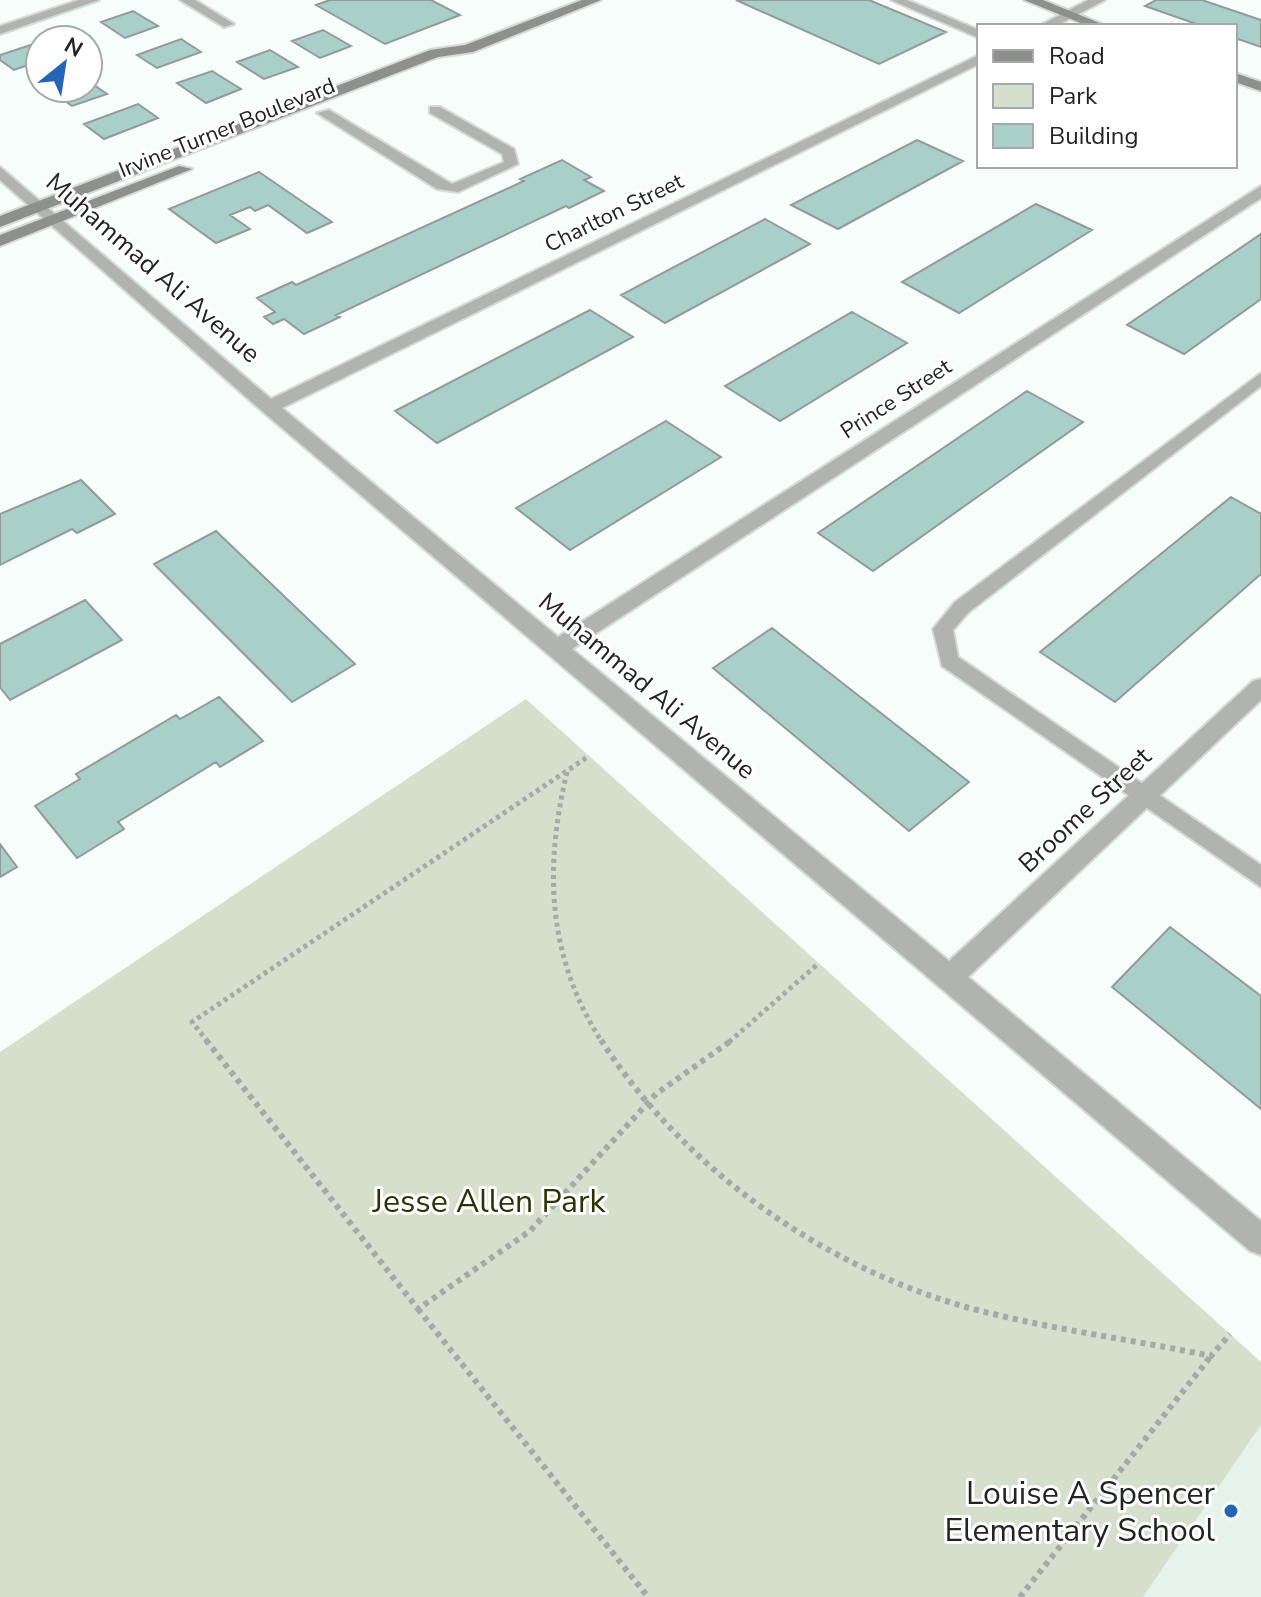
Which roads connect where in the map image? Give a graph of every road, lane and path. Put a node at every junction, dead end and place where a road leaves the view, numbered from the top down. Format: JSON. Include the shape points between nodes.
{"nodes":[{"id":1,"x":92,"y":0,"type":"edge"},
{"id":2,"x":186,"y":0,"type":"edge"},
{"id":3,"x":594,"y":0,"type":"edge"},
{"id":4,"x":897,"y":0,"type":"edge"},
{"id":5,"x":1031,"y":0,"type":"edge"},
{"id":6,"x":1098,"y":0,"type":"edge"},
{"id":7,"x":1070,"y":15,"type":"junction"},
{"id":8,"x":228,"y":24,"type":"dead end"},
{"id":9,"x":1050,"y":24,"type":"edge"},
{"id":10,"x":1095,"y":24,"type":"edge"},
{"id":11,"x":0,"y":30,"type":"edge"},
{"id":12,"x":977,"y":33,"type":"edge"},
{"id":13,"x":468,"y":49,"type":"junction"},
{"id":14,"x":977,"y":60,"type":"edge"},
{"id":15,"x":1237,"y":78,"type":"edge"},
{"id":16,"x":1261,"y":87,"type":"edge"},
{"id":17,"x":435,"y":110,"type":"dead end"},
{"id":18,"x":324,"y":113,"type":"junction"},
{"id":19,"x":0,"y":172,"type":"edge"},
{"id":20,"x":1261,"y":191,"type":"edge"},
{"id":21,"x":48,"y":213,"type":"junction"},
{"id":22,"x":0,"y":222,"type":"edge"},
{"id":23,"x":0,"y":241,"type":"edge"},
{"id":24,"x":1261,"y":378,"type":"edge"},
{"id":25,"x":269,"y":407,"type":"junction"},
{"id":26,"x":558,"y":648,"type":"junction"},
{"id":27,"x":1261,"y":687,"type":"edge"},
{"id":28,"x":589,"y":756,"type":"dead end"},
{"id":29,"x":567,"y":771,"type":"junction"},
{"id":30,"x":1142,"y":798,"type":"junction"},
{"id":31,"x":1261,"y":877,"type":"edge"},
{"id":32,"x":819,"y":963,"type":"dead end"},
{"id":33,"x":949,"y":978,"type":"junction"},
{"id":34,"x":647,"y":1105,"type":"junction"},
{"id":35,"x":1261,"y":1240,"type":"edge"},
{"id":36,"x":418,"y":1309,"type":"junction"},
{"id":37,"x":1230,"y":1334,"type":"dead end"},
{"id":38,"x":1211,"y":1356,"type":"junction"},
{"id":39,"x":648,"y":1597,"type":"edge"},
{"id":40,"x":1020,"y":1597,"type":"edge"}],
"edges":[{"from":1,"to":11,"type":"street"},
{"from":2,"to":8,"type":"lane"},
{"from":3,"to":13,"type":"main road","name":"Irvine Turner Boulevard"},
{"from":4,"to":12,"type":"lane"},
{"from":5,"to":7,"type":"main road"},
{"from":6,"to":7,"type":"street"},
{"from":7,"to":9,"type":"street"},
{"from":7,"to":10,"type":"main road"},
{"from":13,"to":18,"type":"main road","name":"Irvine Turner Boulevard","via":[[450,63]]},
{"from":13,"to":21,"type":"main road","name":"Irvine Turner Boulevard","via":[[435,53]]},
{"from":14,"to":25,"type":"street","name":"Charlton Street"},
{"from":15,"to":16,"type":"main road"},
{"from":17,"to":18,"type":"lane","via":[[509,152],[511,164],[453,189],[442,186]]},
{"from":18,"to":21,"type":"main road","name":"Irvine Turner Boulevard"},
{"from":19,"to":21,"type":"street","name":"Muhammad Ali Avenue"},
{"from":20,"to":26,"type":"street","name":"Prince Street"},
{"from":21,"to":22,"type":"main road","name":"Irvine Turner Boulevard"},
{"from":21,"to":23,"type":"main road","name":"Irvine Turner Boulevard"},
{"from":21,"to":25,"type":"street","name":"Muhammad Ali Avenue"},
{"from":24,"to":30,"type":"lane","via":[[962,607],[943,629],[949,661]]},
{"from":25,"to":26,"type":"street","name":"Muhammad Ali Avenue"},
{"from":26,"to":33,"type":"street","name":"Muhammad Ali Avenue"},
{"from":27,"to":30,"type":"street","name":"Broome Street"},
{"from":28,"to":29,"type":"path"},
{"from":29,"to":34,"type":"path","via":[[551,872],[561,951],[572,990],[597,1038]]},
{"from":29,"to":36,"type":"path","via":[[192,1022]]},
{"from":30,"to":31,"type":"lane"},
{"from":30,"to":33,"type":"street","name":"Broome Street"},
{"from":32,"to":34,"type":"path","via":[[715,1055],[685,1071]]},
{"from":33,"to":35,"type":"street","name":"Muhammad Ali Avenue"},
{"from":34,"to":36,"type":"path","via":[[530,1231]]},
{"from":34,"to":38,"type":"path","via":[[731,1186],[800,1234],[871,1272],[960,1305]]},
{"from":36,"to":39,"type":"path"},
{"from":37,"to":38,"type":"path"},
{"from":38,"to":40,"type":"path"}]}
